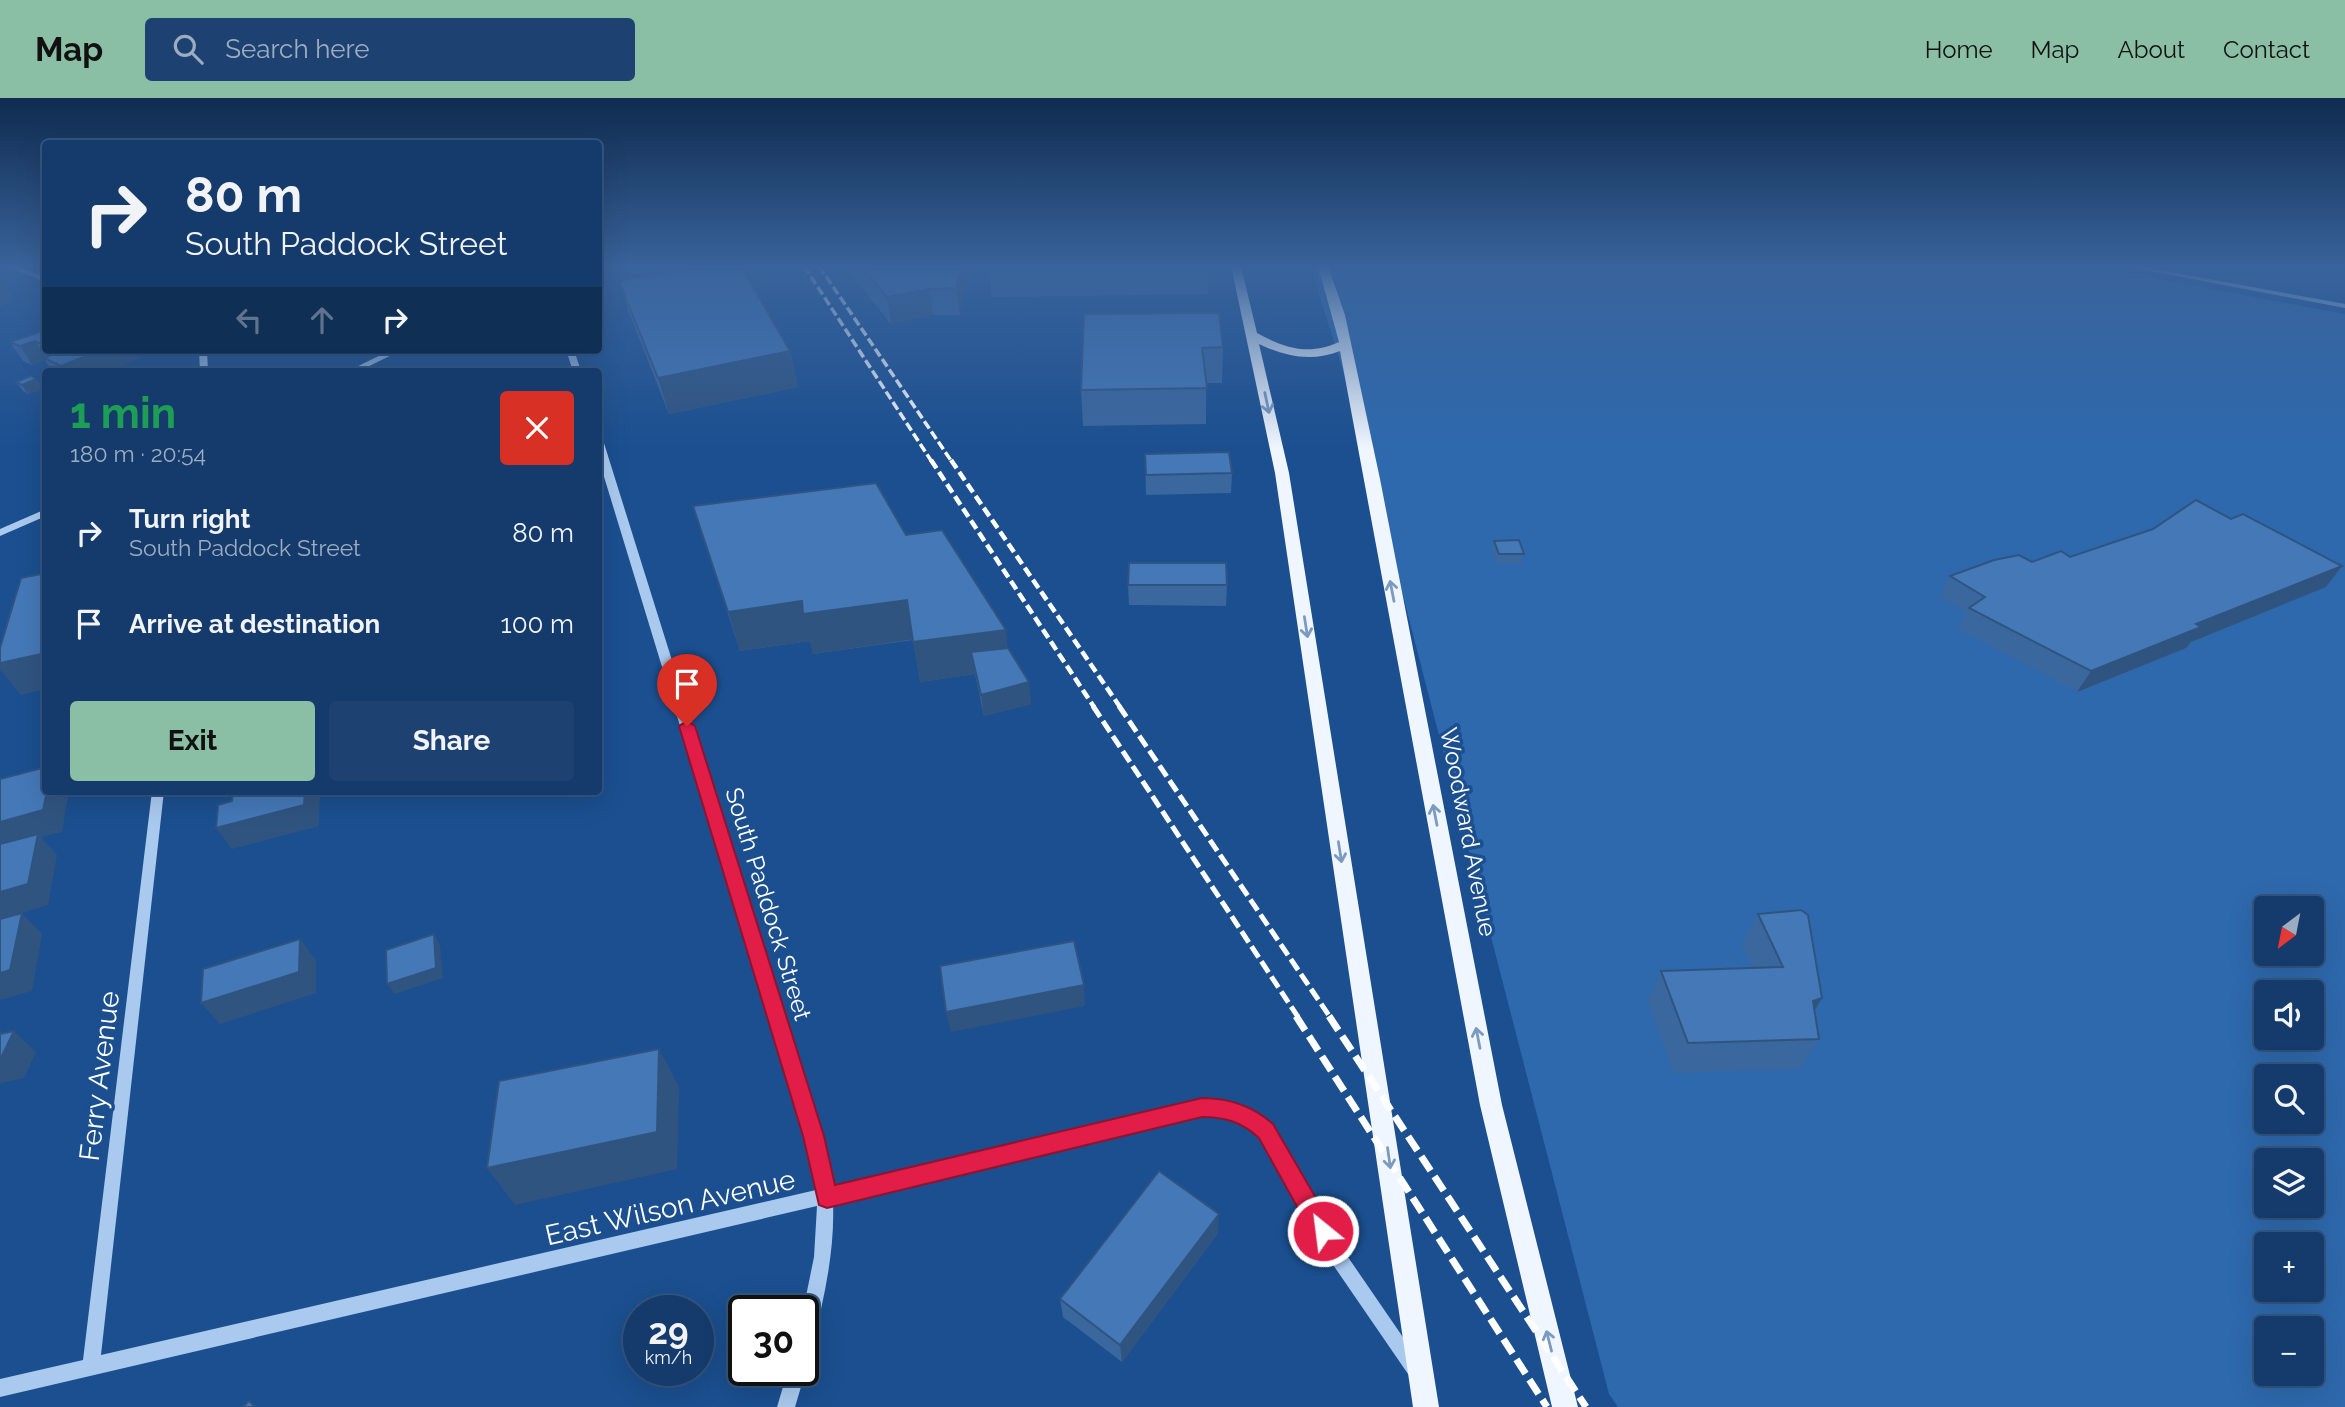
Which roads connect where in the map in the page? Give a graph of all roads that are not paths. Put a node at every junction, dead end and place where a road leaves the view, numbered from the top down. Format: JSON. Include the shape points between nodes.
{"nodes":[{"id":1,"x":1251,"y":327,"type":"edge"},
{"id":2,"x":1341,"y":327,"type":"edge"},
{"id":3,"x":1253,"y":336,"type":"junction"},
{"id":4,"x":1345,"y":344,"type":"junction"},
{"id":5,"x":389,"y":354,"type":"edge"},
{"id":6,"x":359,"y":368,"type":"edge"},
{"id":7,"x":602,"y":453,"type":"edge"},
{"id":8,"x":42,"y":514,"type":"edge"},
{"id":9,"x":0,"y":533,"type":"edge"},
{"id":10,"x":158,"y":795,"type":"edge"},
{"id":11,"x":827,"y":1197,"type":"junction"},
{"id":12,"x":816,"y":1295,"type":"edge"},
{"id":13,"x":91,"y":1367,"type":"junction"},
{"id":14,"x":1421,"y":1378,"type":"junction"},
{"id":15,"x":792,"y":1386,"type":"edge"},
{"id":16,"x":0,"y":1388,"type":"edge"},
{"id":17,"x":786,"y":1407,"type":"edge"},
{"id":18,"x":1426,"y":1407,"type":"edge"},
{"id":19,"x":1565,"y":1407,"type":"edge"}],
"edges":[{"from":1,"to":3,"type":"main road"},
{"from":2,"to":4,"type":"main road","name":"Woodward Avenue"},
{"from":3,"to":4,"type":"main road","via":[[1274,349],[1306,355],[1330,353]]},
{"from":3,"to":14,"type":"main road","one_way":true,"via":[[1284,484]]},
{"from":19,"to":4,"type":"main road","name":"Woodward Avenue","one_way":true,"via":[[1491,1105]]},
{"from":5,"to":6,"type":"street"},
{"from":7,"to":11,"type":"street","name":"South Paddock Street","via":[[814,1136]]},
{"from":8,"to":9,"type":"street"},
{"from":10,"to":13,"type":"street","name":"Ferry Avenue"},
{"from":11,"to":12,"type":"street","name":"South Paddock Street","via":[[823,1267]]},
{"from":11,"to":13,"type":"street","name":"East Wilson Avenue"},
{"from":11,"to":14,"type":"street","name":"East Wilson Avenue","via":[[1202,1108],[1235,1111],[1266,1131],[1333,1250]]},
{"from":13,"to":16,"type":"street","name":"East Wilson Avenue"},
{"from":14,"to":18,"type":"main road"},
{"from":15,"to":17,"type":"street"}]}
